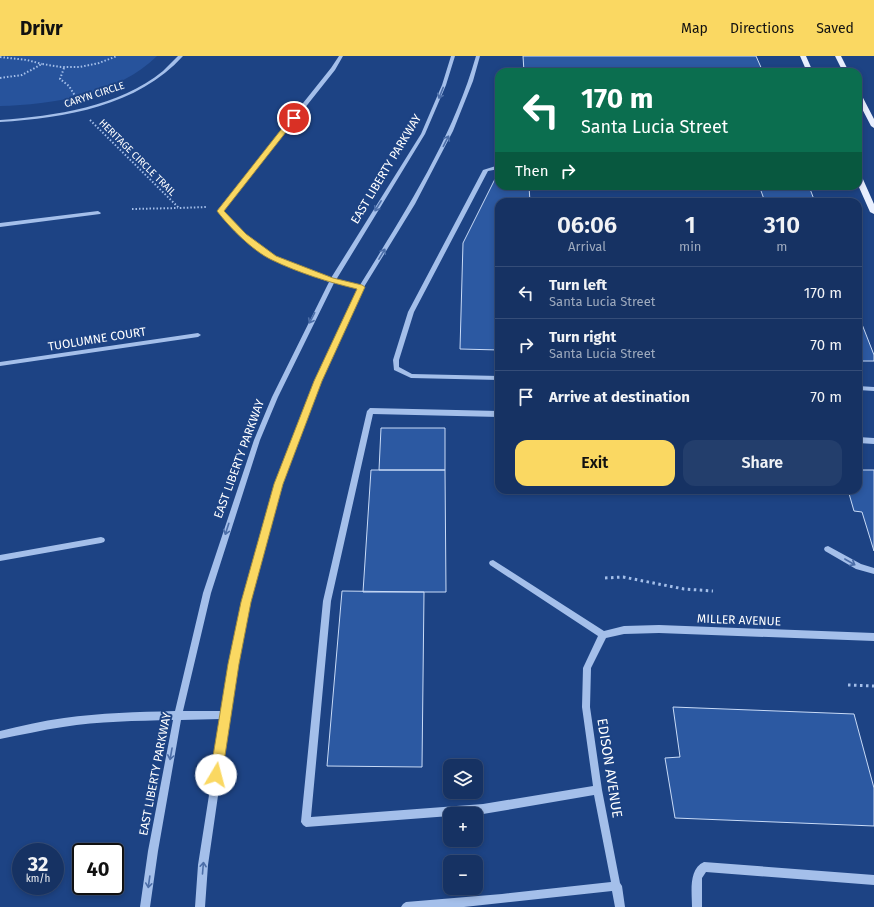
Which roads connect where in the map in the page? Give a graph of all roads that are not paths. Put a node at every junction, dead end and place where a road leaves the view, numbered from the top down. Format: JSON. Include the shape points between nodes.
{"nodes":[{"id":1,"x":181,"y":56,"type":"edge"},
{"id":2,"x":340,"y":56,"type":"edge"},
{"id":3,"x":454,"y":56,"type":"edge"},
{"id":4,"x":478,"y":56,"type":"edge"},
{"id":5,"x":803,"y":56,"type":"edge"},
{"id":6,"x":838,"y":56,"type":"edge"},
{"id":7,"x":808,"y":68,"type":"edge"},
{"id":8,"x":844,"y":68,"type":"edge"},
{"id":9,"x":862,"y":102,"type":"edge"},
{"id":10,"x":0,"y":120,"type":"edge"},
{"id":11,"x":874,"y":126,"type":"edge"},
{"id":12,"x":495,"y":168,"type":"edge"},
{"id":13,"x":862,"y":186,"type":"edge"},
{"id":14,"x":874,"y":212,"type":"edge"},
{"id":15,"x":98,"y":213,"type":"dead end"},
{"id":16,"x":0,"y":226,"type":"edge"},
{"id":17,"x":332,"y":281,"type":"junction"},
{"id":18,"x":362,"y":287,"type":"junction"},
{"id":19,"x":198,"y":335,"type":"dead end"},
{"id":20,"x":0,"y":364,"type":"edge"},
{"id":21,"x":495,"y":378,"type":"edge"},
{"id":22,"x":862,"y":388,"type":"edge"},
{"id":23,"x":874,"y":389,"type":"edge"},
{"id":24,"x":495,"y":414,"type":"edge"},
{"id":25,"x":862,"y":440,"type":"edge"},
{"id":26,"x":874,"y":441,"type":"edge"},
{"id":27,"x":101,"y":540,"type":"dead end"},
{"id":28,"x":828,"y":549,"type":"dead end"},
{"id":29,"x":0,"y":558,"type":"edge"},
{"id":30,"x":493,"y":563,"type":"dead end"},
{"id":31,"x":874,"y":570,"type":"edge"},
{"id":32,"x":603,"y":635,"type":"junction"},
{"id":33,"x":874,"y":637,"type":"edge"},
{"id":34,"x":225,"y":715,"type":"junction"},
{"id":35,"x":178,"y":716,"type":"junction"},
{"id":36,"x":0,"y":735,"type":"edge"},
{"id":37,"x":598,"y":790,"type":"junction"},
{"id":38,"x":874,"y":880,"type":"edge"},
{"id":39,"x":616,"y":886,"type":"junction"},
{"id":40,"x":145,"y":907,"type":"edge"},
{"id":41,"x":200,"y":907,"type":"edge"},
{"id":42,"x":406,"y":907,"type":"edge"},
{"id":43,"x":620,"y":907,"type":"edge"},
{"id":44,"x":697,"y":907,"type":"edge"}],
"edges":[{"from":1,"to":10,"type":"street","name":"CARYN CIRCLE","via":[[151,81],[106,102],[52,116]]},
{"from":2,"to":17,"type":"street","via":[[333,69],[220,211],[244,236],[273,258]]},
{"from":3,"to":17,"type":"street","name":"EAST LIBERTY PARKWAY","one_way":true,"via":[[423,134]]},
{"from":18,"to":4,"type":"street","one_way":true,"via":[[412,204],[451,131]]},
{"from":5,"to":7,"type":"main road"},
{"from":6,"to":8,"type":"main road"},
{"from":9,"to":11,"type":"main road"},
{"from":12,"to":21,"type":"street","via":[[486,170],[410,312],[396,368],[411,376]]},
{"from":13,"to":14,"type":"main road"},
{"from":15,"to":16,"type":"street"},
{"from":17,"to":18,"type":"street"},
{"from":17,"to":35,"type":"street","name":"EAST LIBERTY PARKWAY","one_way":true,"via":[[278,390],[257,440],[207,593]]},
{"from":18,"to":34,"type":"street","via":[[318,381],[279,484],[246,602]]},
{"from":19,"to":20,"type":"street","name":"TUOLUMNE COURT"},
{"from":22,"to":23,"type":"street"},
{"from":24,"to":37,"type":"street","via":[[370,411],[326,601],[306,822],[483,809]]},
{"from":25,"to":26,"type":"street"},
{"from":27,"to":29,"type":"street"},
{"from":28,"to":31,"type":"street","one_way":true,"via":[[860,567]]},
{"from":30,"to":32,"type":"street"},
{"from":32,"to":33,"type":"street","name":"MILLER AVENUE","via":[[624,630],[659,630]]},
{"from":32,"to":37,"type":"street","name":"EDISON AVENUE","via":[[587,668],[586,707]]},
{"from":34,"to":35,"type":"street"},
{"from":41,"to":34,"type":"street","one_way":true,"via":[[203,865]]},
{"from":35,"to":36,"type":"street","via":[[84,720],[44,725]]},
{"from":35,"to":40,"type":"street","name":"EAST LIBERTY PARKWAY","one_way":true},
{"from":37,"to":39,"type":"street","name":"EDISON AVENUE"},
{"from":38,"to":44,"type":"street","via":[[704,867],[697,876]]},
{"from":39,"to":42,"type":"street"},
{"from":39,"to":43,"type":"street","name":"EDISON AVENUE"}]}
